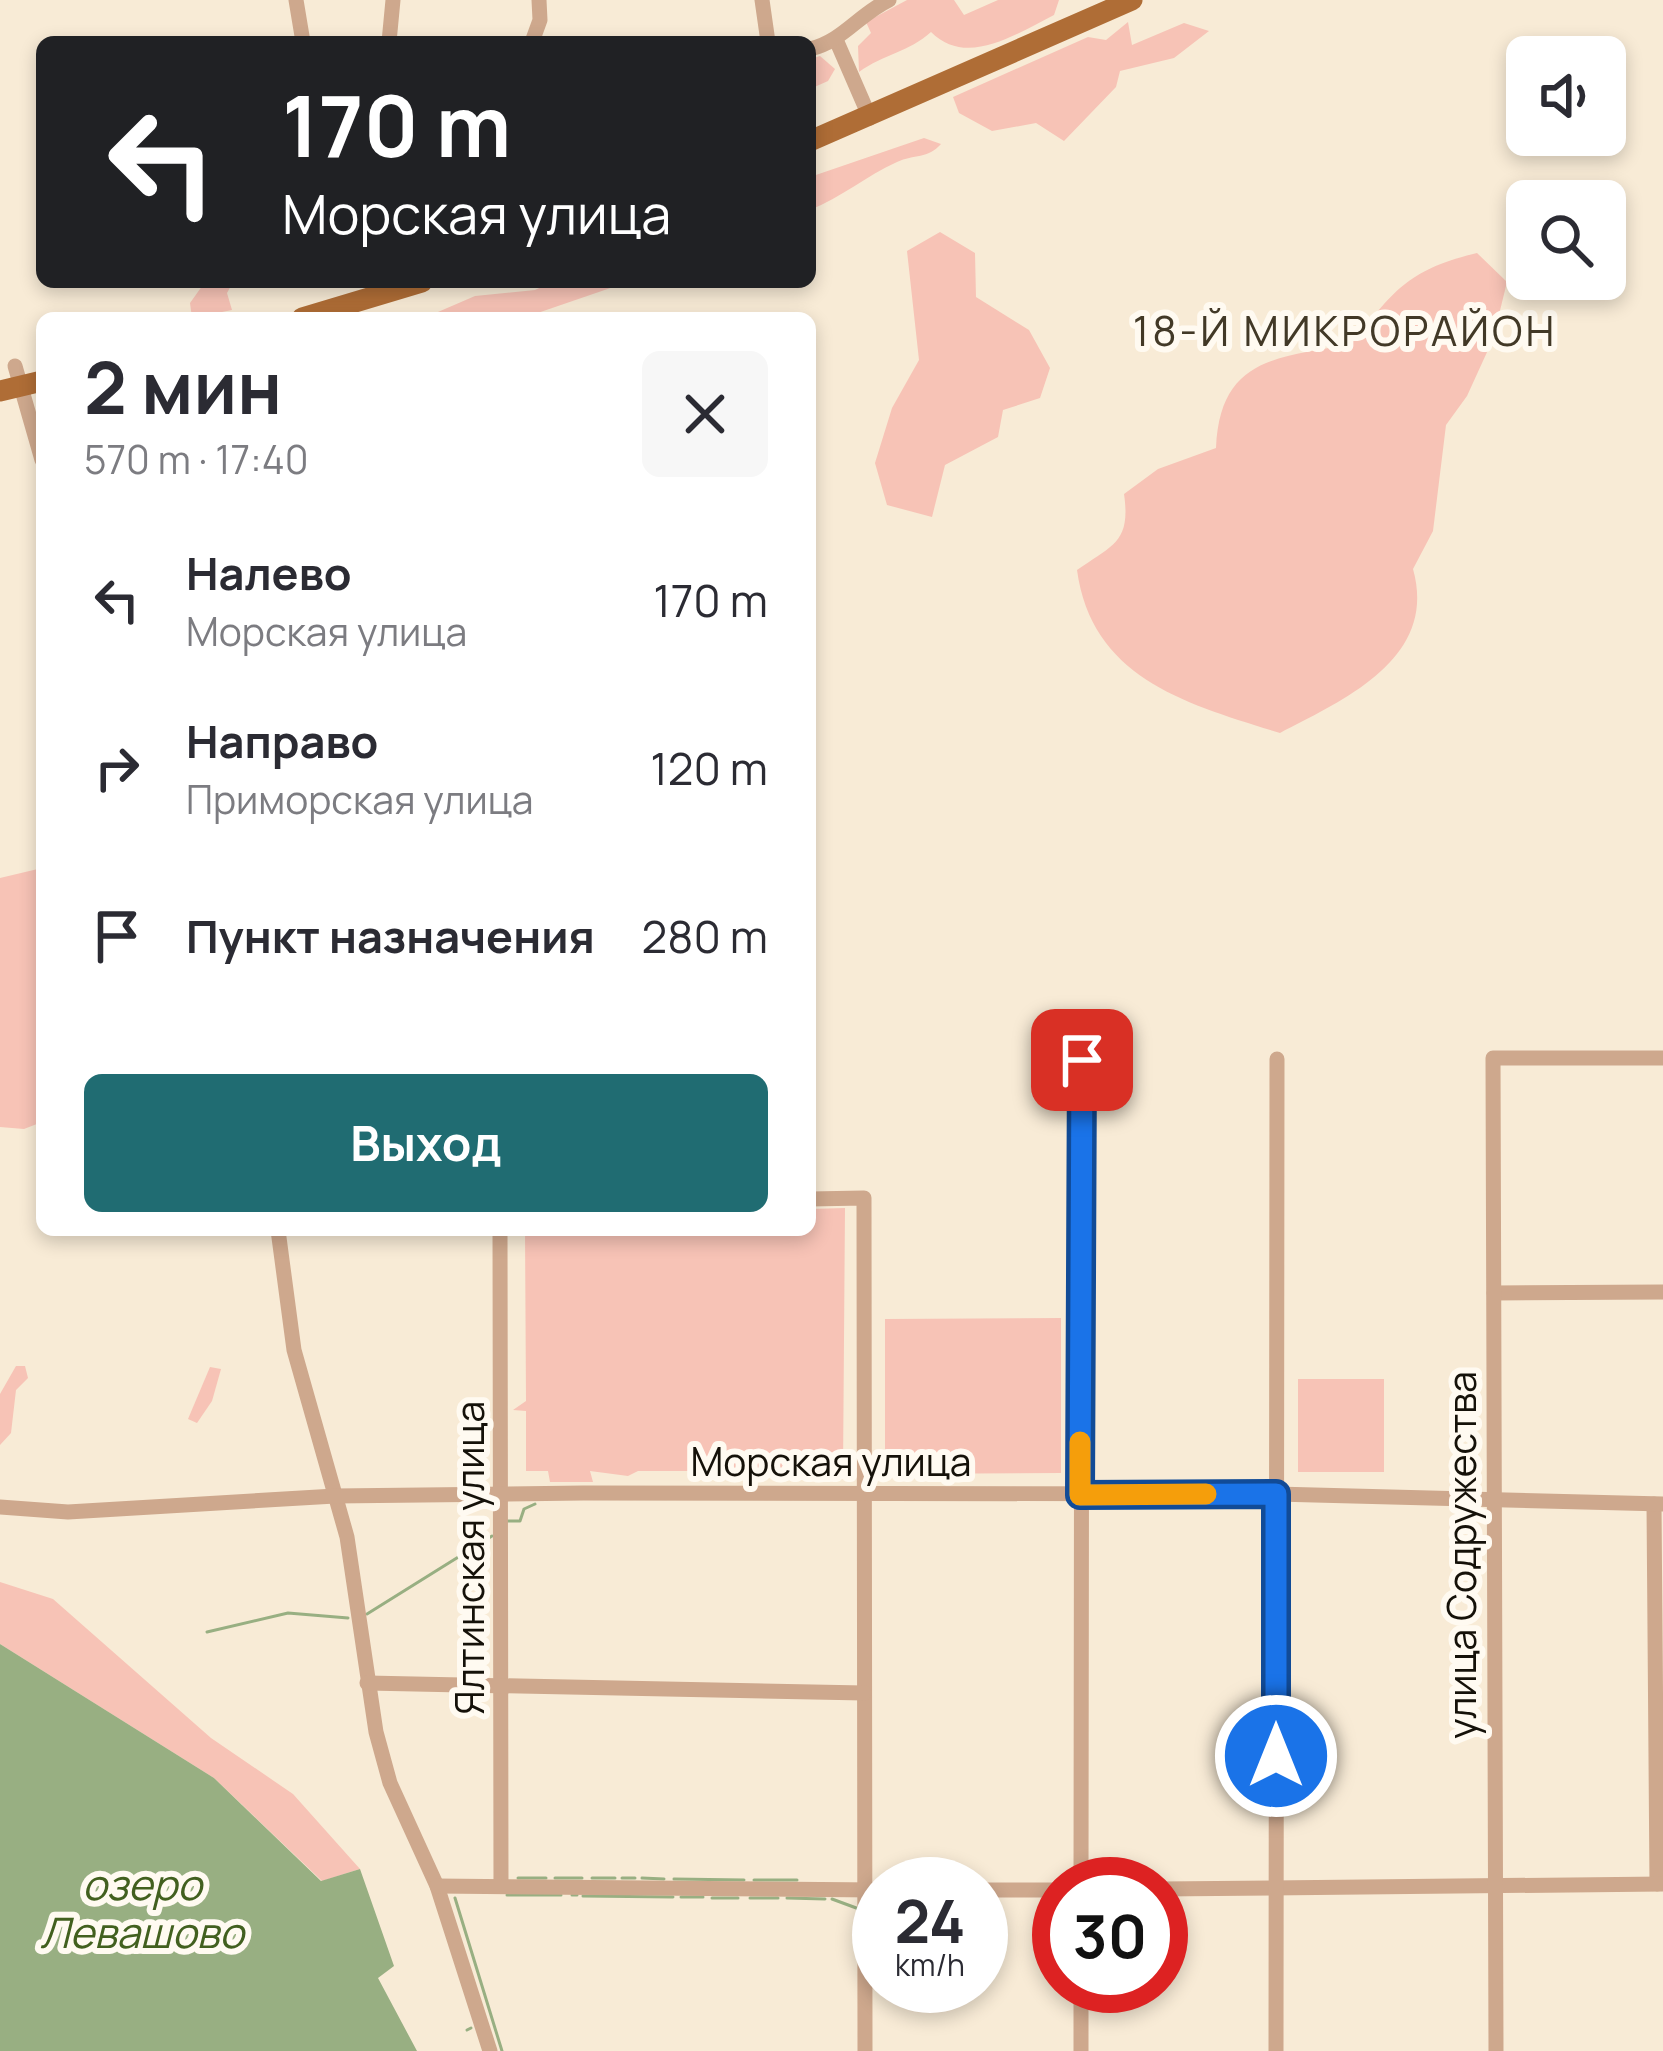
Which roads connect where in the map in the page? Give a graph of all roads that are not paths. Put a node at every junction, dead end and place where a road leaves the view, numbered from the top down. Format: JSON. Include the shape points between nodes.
{"nodes":[{"id":1,"x":296,"y":0,"type":"edge"},
{"id":2,"x":393,"y":0,"type":"edge"},
{"id":3,"x":539,"y":0,"type":"edge"},
{"id":4,"x":762,"y":0,"type":"edge"},
{"id":5,"x":889,"y":0,"type":"edge"},
{"id":6,"x":1132,"y":0,"type":"edge"},
{"id":7,"x":302,"y":36,"type":"edge"},
{"id":8,"x":390,"y":36,"type":"edge"},
{"id":9,"x":534,"y":36,"type":"edge"},
{"id":10,"x":766,"y":36,"type":"edge"},
{"id":11,"x":837,"y":42,"type":"junction"},
{"id":12,"x":816,"y":48,"type":"edge"},
{"id":13,"x":870,"y":118,"type":"junction"},
{"id":14,"x":816,"y":139,"type":"edge"},
{"id":15,"x":402,"y":288,"type":"edge"},
{"id":16,"x":322,"y":312,"type":"edge"},
{"id":17,"x":19,"y":381,"type":"edge"},
{"id":18,"x":36,"y":439,"type":"edge"},
{"id":19,"x":1663,"y":1058,"type":"edge"},
{"id":20,"x":1277,"y":1059,"type":"dead end"},
{"id":21,"x":1082,"y":1060,"type":"dead end"},
{"id":22,"x":816,"y":1199,"type":"edge"},
{"id":23,"x":279,"y":1236,"type":"edge"},
{"id":24,"x":500,"y":1236,"type":"edge"},
{"id":25,"x":1663,"y":1292,"type":"edge"},
{"id":26,"x":1494,"y":1293,"type":"junction"},
{"id":27,"x":497,"y":1493,"type":"junction"},
{"id":28,"x":865,"y":1494,"type":"junction"},
{"id":29,"x":1276,"y":1494,"type":"junction"},
{"id":30,"x":1080,"y":1495,"type":"junction"},
{"id":31,"x":335,"y":1496,"type":"junction"},
{"id":32,"x":1492,"y":1498,"type":"junction"},
{"id":33,"x":1658,"y":1504,"type":"edge"},
{"id":34,"x":0,"y":1507,"type":"edge"},
{"id":35,"x":367,"y":1683,"type":"junction"},
{"id":36,"x":503,"y":1688,"type":"junction"},
{"id":37,"x":864,"y":1693,"type":"junction"},
{"id":38,"x":871,"y":1857,"type":"edge"},
{"id":39,"x":1081,"y":1857,"type":"edge"},
{"id":40,"x":1660,"y":1884,"type":"edge"},
{"id":41,"x":437,"y":1886,"type":"junction"},
{"id":42,"x":502,"y":1886,"type":"junction"},
{"id":43,"x":1496,"y":1886,"type":"junction"},
{"id":44,"x":1275,"y":1887,"type":"junction"},
{"id":45,"x":1188,"y":1888,"type":"edge"},
{"id":46,"x":852,"y":1890,"type":"edge"},
{"id":47,"x":867,"y":2013,"type":"edge"},
{"id":48,"x":1081,"y":2013,"type":"edge"},
{"id":49,"x":490,"y":2051,"type":"edge"},
{"id":50,"x":865,"y":2051,"type":"edge"},
{"id":51,"x":1081,"y":2051,"type":"edge"},
{"id":52,"x":1276,"y":2051,"type":"edge"},
{"id":53,"x":1496,"y":2051,"type":"edge"}],
"edges":[{"from":1,"to":7,"type":"street"},
{"from":2,"to":8,"type":"street"},
{"from":3,"to":9,"type":"street"},
{"from":4,"to":10,"type":"street"},
{"from":5,"to":11,"type":"street","via":[[865,11]]},
{"from":6,"to":13,"type":"main road"},
{"from":11,"to":12,"type":"street"},
{"from":11,"to":13,"type":"street"},
{"from":13,"to":14,"type":"main road"},
{"from":15,"to":16,"type":"main road"},
{"from":17,"to":18,"type":"street"},
{"from":19,"to":26,"type":"street","name":"улица Содружества","via":[[1493,1058]]},
{"from":20,"to":29,"type":"street"},
{"from":21,"to":30,"type":"street"},
{"from":22,"to":28,"type":"street","via":[[865,1198]]},
{"from":23,"to":31,"type":"street","via":[[294,1351]]},
{"from":24,"to":27,"type":"street","name":"Ялтинская улица"},
{"from":25,"to":26,"type":"street"},
{"from":26,"to":32,"type":"street","name":"улица Содружества"},
{"from":27,"to":28,"type":"street","name":"Морская улица"},
{"from":27,"to":31,"type":"street","name":"Морская улица"},
{"from":27,"to":36,"type":"street","name":"Ялтинская улица"},
{"from":28,"to":30,"type":"street","name":"Морская улица"},
{"from":28,"to":37,"type":"street"},
{"from":29,"to":30,"type":"street","name":"Морская улица"},
{"from":29,"to":32,"type":"street","name":"Морская улица"},
{"from":29,"to":44,"type":"street"},
{"from":30,"to":39,"type":"street"},
{"from":31,"to":34,"type":"street","name":"Морская улица","via":[[68,1512]]},
{"from":31,"to":35,"type":"street"},
{"from":32,"to":33,"type":"street","name":"Морская улица"},
{"from":32,"to":43,"type":"street","name":"улица Содружества"},
{"from":33,"to":40,"type":"street"},
{"from":35,"to":36,"type":"street"},
{"from":35,"to":41,"type":"street","via":[[390,1783]]},
{"from":36,"to":37,"type":"street"},
{"from":36,"to":42,"type":"street","name":"Ялтинская улица"},
{"from":37,"to":38,"type":"street"},
{"from":40,"to":43,"type":"street"},
{"from":41,"to":42,"type":"street"},
{"from":41,"to":49,"type":"street"},
{"from":42,"to":46,"type":"street"},
{"from":43,"to":44,"type":"street"},
{"from":43,"to":53,"type":"street","name":"улица Содружества"},
{"from":44,"to":45,"type":"street"},
{"from":44,"to":52,"type":"street"},
{"from":47,"to":50,"type":"street"},
{"from":48,"to":51,"type":"street"}]}
